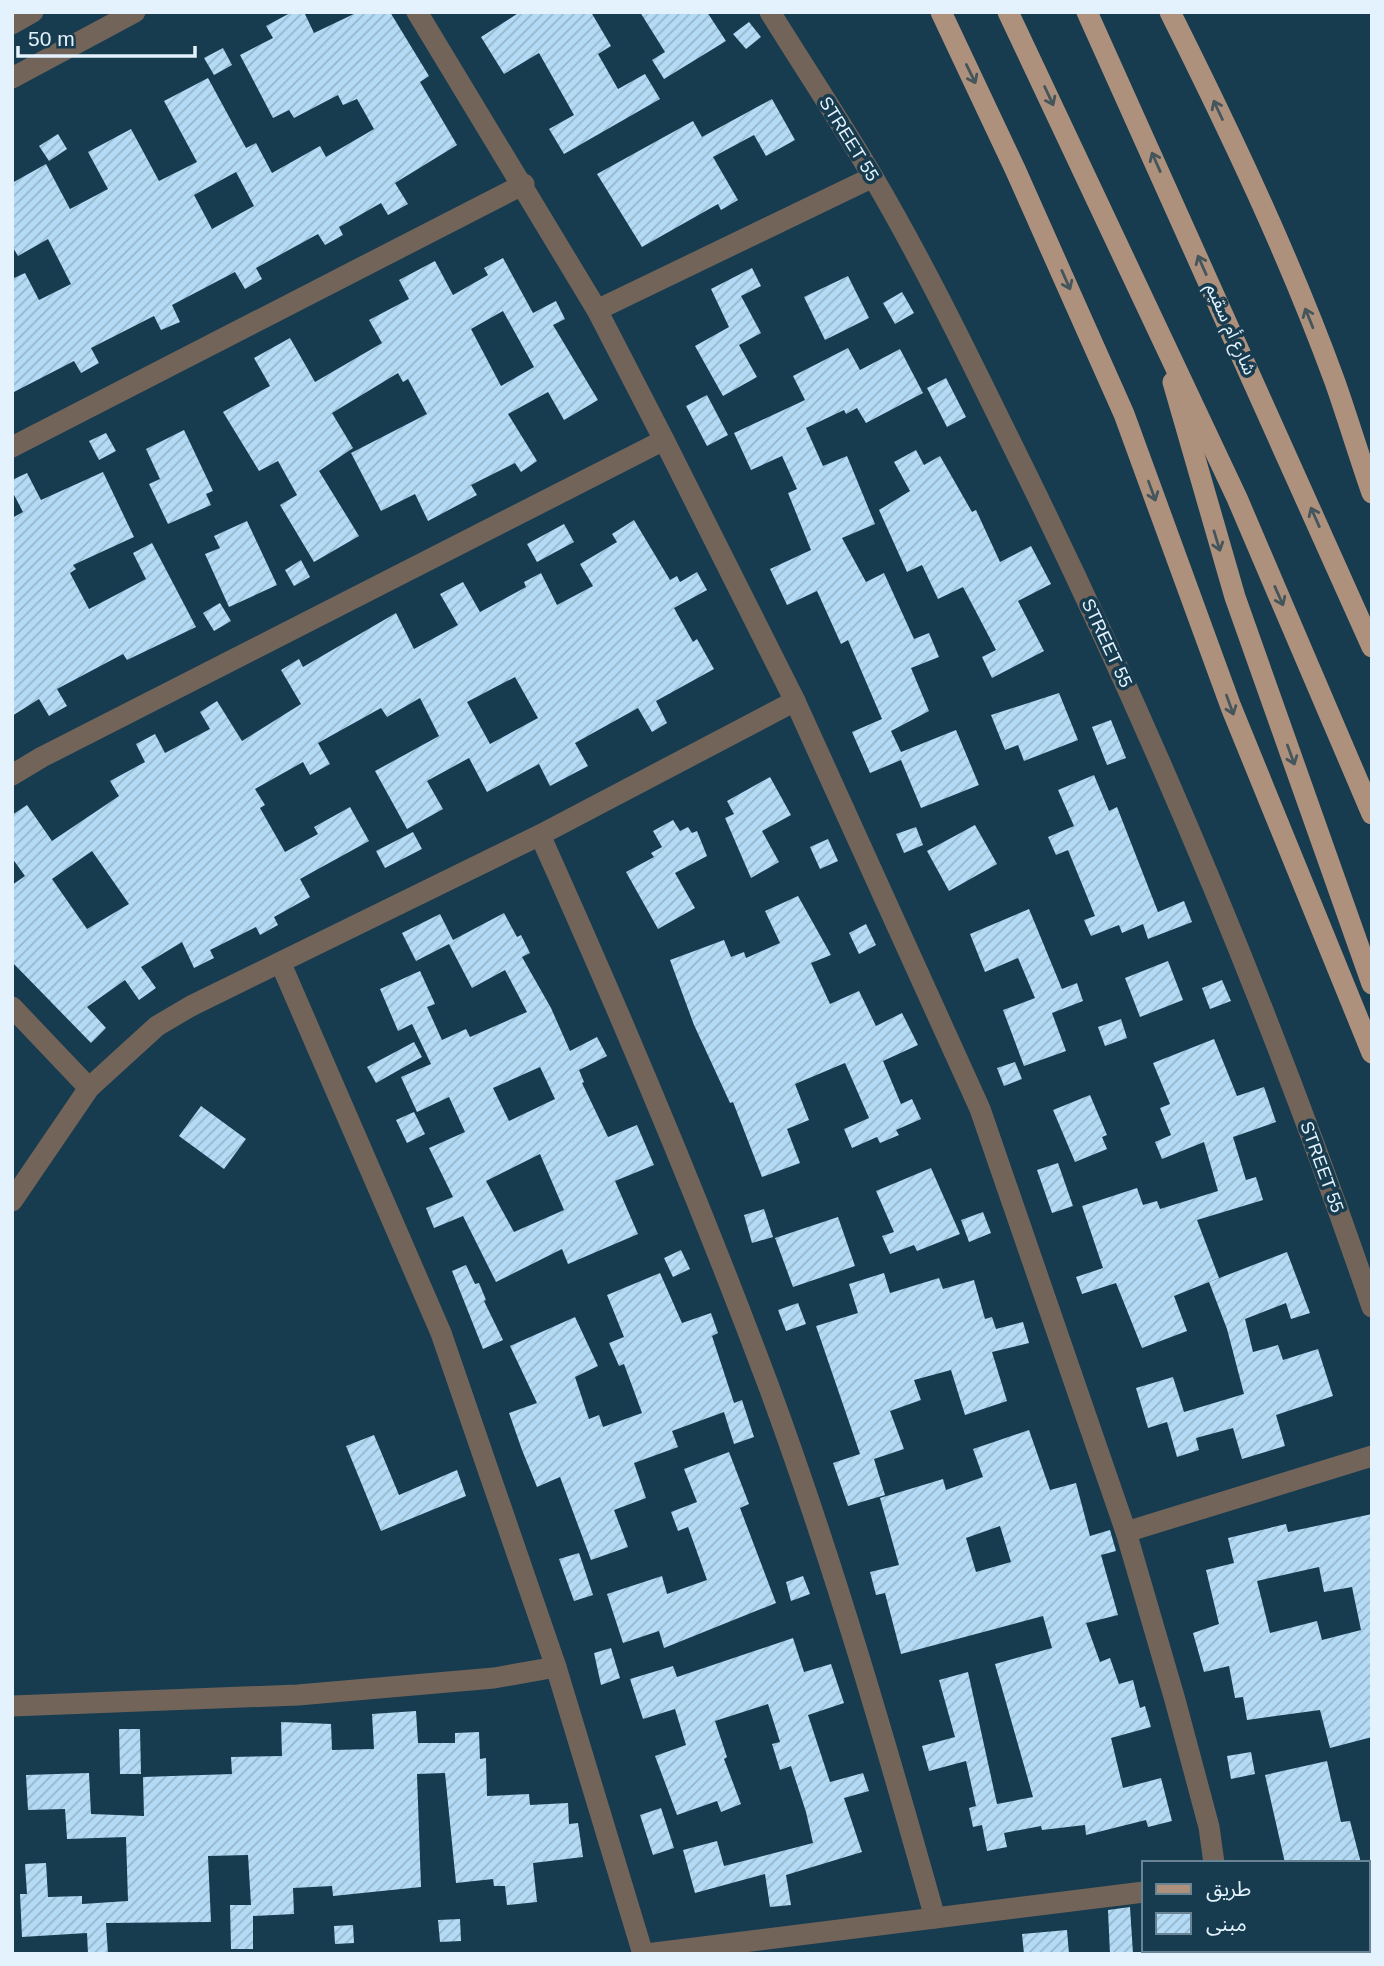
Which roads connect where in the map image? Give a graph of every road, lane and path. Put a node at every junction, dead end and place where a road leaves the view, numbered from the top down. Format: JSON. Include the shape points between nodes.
{"nodes":[{"id":1,"x":33,"y":12,"type":"edge"},
{"id":2,"x":135,"y":12,"type":"edge"},
{"id":3,"x":417,"y":12,"type":"edge"},
{"id":4,"x":770,"y":12,"type":"edge"},
{"id":5,"x":941,"y":12,"type":"edge"},
{"id":6,"x":1008,"y":12,"type":"edge"},
{"id":7,"x":1087,"y":12,"type":"edge"},
{"id":8,"x":1170,"y":12,"type":"edge"},
{"id":9,"x":12,"y":24,"type":"edge"},
{"id":10,"x":12,"y":78,"type":"edge"},
{"id":11,"x":873,"y":177,"type":"junction"},
{"id":12,"x":524,"y":184,"type":"junction"},
{"id":13,"x":597,"y":310,"type":"junction"},
{"id":14,"x":1161,"y":333,"type":"junction"},
{"id":15,"x":1335,"y":382,"type":"junction"},
{"id":16,"x":664,"y":440,"type":"junction"},
{"id":17,"x":12,"y":447,"type":"edge"},
{"id":18,"x":1372,"y":463,"type":"edge"},
{"id":19,"x":1372,"y":493,"type":"edge"},
{"id":20,"x":1372,"y":647,"type":"edge"},
{"id":21,"x":795,"y":701,"type":"junction"},
{"id":22,"x":12,"y":775,"type":"edge"},
{"id":23,"x":1372,"y":814,"type":"edge"},
{"id":24,"x":540,"y":835,"type":"junction"},
{"id":25,"x":282,"y":964,"type":"junction"},
{"id":26,"x":1372,"y":984,"type":"edge"},
{"id":27,"x":12,"y":1007,"type":"edge"},
{"id":28,"x":1372,"y":1053,"type":"edge"},
{"id":29,"x":89,"y":1088,"type":"junction"},
{"id":30,"x":12,"y":1200,"type":"edge"},
{"id":31,"x":1372,"y":1307,"type":"edge"},
{"id":32,"x":1372,"y":1456,"type":"edge"},
{"id":33,"x":1126,"y":1532,"type":"junction"},
{"id":34,"x":556,"y":1667,"type":"junction"},
{"id":35,"x":12,"y":1706,"type":"edge"},
{"id":36,"x":1214,"y":1861,"type":"edge"},
{"id":37,"x":1142,"y":1892,"type":"edge"},
{"id":38,"x":935,"y":1918,"type":"junction"},
{"id":39,"x":644,"y":1954,"type":"edge"}],
"edges":[{"from":1,"to":9,"type":"street"},
{"from":2,"to":10,"type":"street"},
{"from":3,"to":12,"type":"street"},
{"from":4,"to":11,"type":"street","name":"STREET 55"},
{"from":5,"to":28,"type":"main road","one_way":true,"via":[[1124,414],[1231,707]]},
{"from":6,"to":14,"type":"main road","one_way":true},
{"from":20,"to":7,"type":"main road","name":"شارع أم سقيم","one_way":true},
{"from":15,"to":8,"type":"main road","one_way":true,"via":[[1265,214]]},
{"from":11,"to":13,"type":"street"},
{"from":11,"to":31,"type":"street","name":"STREET 55","via":[[954,324],[1143,720],[1260,1000]]},
{"from":12,"to":13,"type":"street"},
{"from":12,"to":17,"type":"street"},
{"from":13,"to":16,"type":"street"},
{"from":14,"to":23,"type":"main road","one_way":true},
{"from":14,"to":26,"type":"main road","one_way":true,"via":[[1235,597]]},
{"from":15,"to":18,"type":"main road"},
{"from":15,"to":19,"type":"main road"},
{"from":16,"to":21,"type":"street"},
{"from":16,"to":22,"type":"street"},
{"from":21,"to":24,"type":"street"},
{"from":21,"to":33,"type":"street","via":[[980,1109]]},
{"from":24,"to":25,"type":"street"},
{"from":24,"to":38,"type":"street","via":[[627,1028],[769,1388],[881,1729]]},
{"from":25,"to":29,"type":"street","via":[[157,1026]]},
{"from":25,"to":34,"type":"street","via":[[441,1333]]},
{"from":27,"to":29,"type":"street"},
{"from":29,"to":30,"type":"street"},
{"from":32,"to":33,"type":"street"},
{"from":33,"to":36,"type":"street","via":[[1209,1827]]},
{"from":34,"to":35,"type":"street","via":[[494,1678],[298,1695]]},
{"from":34,"to":39,"type":"street"},
{"from":37,"to":38,"type":"street"},
{"from":38,"to":39,"type":"street"}]}
